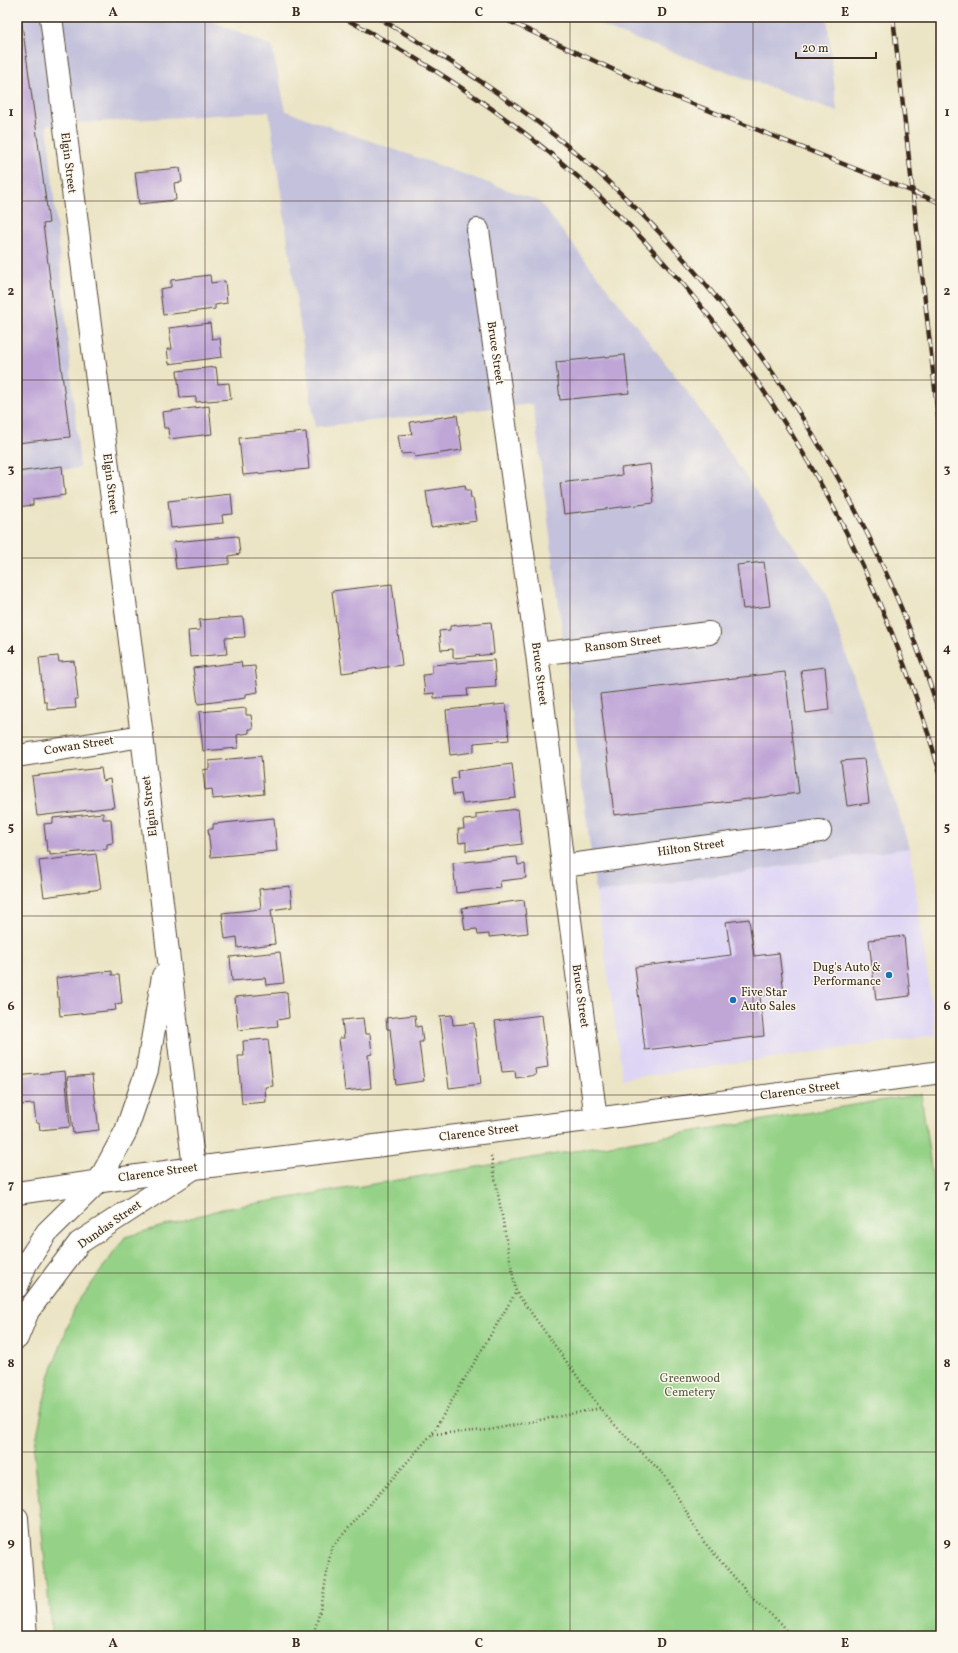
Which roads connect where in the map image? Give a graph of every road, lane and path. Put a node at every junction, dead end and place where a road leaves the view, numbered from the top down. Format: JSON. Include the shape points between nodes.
{"nodes":[{"id":1,"x":51,"y":17,"type":"edge"},
{"id":2,"x":478,"y":230,"type":"dead end"},
{"id":3,"x":709,"y":633,"type":"dead end"},
{"id":4,"x":537,"y":654,"type":"junction"},
{"id":5,"x":142,"y":736,"type":"junction"},
{"id":6,"x":17,"y":756,"type":"edge"},
{"id":7,"x":820,"y":831,"type":"dead end"},
{"id":8,"x":563,"y":866,"type":"junction"},
{"id":9,"x":168,"y":951,"type":"junction"},
{"id":10,"x":941,"y":1072,"type":"edge"},
{"id":11,"x":596,"y":1119,"type":"junction"},
{"id":12,"x":486,"y":1132,"type":"junction"},
{"id":13,"x":194,"y":1168,"type":"junction"},
{"id":14,"x":99,"y":1181,"type":"junction"},
{"id":15,"x":17,"y":1193,"type":"edge"},
{"id":16,"x":17,"y":1287,"type":"edge"},
{"id":17,"x":516,"y":1292,"type":"junction"},
{"id":18,"x":17,"y":1338,"type":"edge"},
{"id":19,"x":601,"y":1408,"type":"junction"},
{"id":20,"x":432,"y":1434,"type":"junction"},
{"id":21,"x":17,"y":1518,"type":"edge"},
{"id":22,"x":26,"y":1636,"type":"edge"},
{"id":23,"x":313,"y":1636,"type":"edge"},
{"id":24,"x":789,"y":1636,"type":"edge"}],
"edges":[{"from":1,"to":5,"type":"main road","name":"Elgin Street"},
{"from":2,"to":4,"type":"main road","name":"Bruce Street"},
{"from":3,"to":4,"type":"main road","name":"Ransom Street"},
{"from":4,"to":8,"type":"main road","name":"Bruce Street"},
{"from":5,"to":6,"type":"main road","name":"Cowan Street"},
{"from":5,"to":9,"type":"main road","name":"Elgin Street"},
{"from":7,"to":8,"type":"main road","name":"Hilton Street"},
{"from":8,"to":11,"type":"main road","name":"Bruce Street"},
{"from":9,"to":13,"type":"main road","name":"Elgin Street"},
{"from":9,"to":14,"type":"main road","name":"Elgin Street","via":[[147,1070],[126,1131]]},
{"from":10,"to":11,"type":"main road","name":"Clarence Street"},
{"from":11,"to":12,"type":"main road","name":"Clarence Street"},
{"from":12,"to":13,"type":"main road","name":"Clarence Street"},
{"from":12,"to":17,"type":"path"},
{"from":13,"to":14,"type":"main road","name":"Clarence Street"},
{"from":13,"to":18,"type":"main road","name":"Dundas Street","via":[[79,1243],[28,1311]]},
{"from":14,"to":15,"type":"main road","name":"Clarence Street"},
{"from":14,"to":16,"type":"main road","via":[[46,1232],[26,1264]]},
{"from":17,"to":19,"type":"path"},
{"from":17,"to":20,"type":"path"},
{"from":19,"to":20,"type":"path","via":[[489,1430]]},
{"from":19,"to":24,"type":"path","via":[[665,1476],[704,1542],[755,1601],[783,1625]]},
{"from":20,"to":23,"type":"path","via":[[331,1548],[322,1603]]},
{"from":21,"to":22,"type":"main road"}]}
